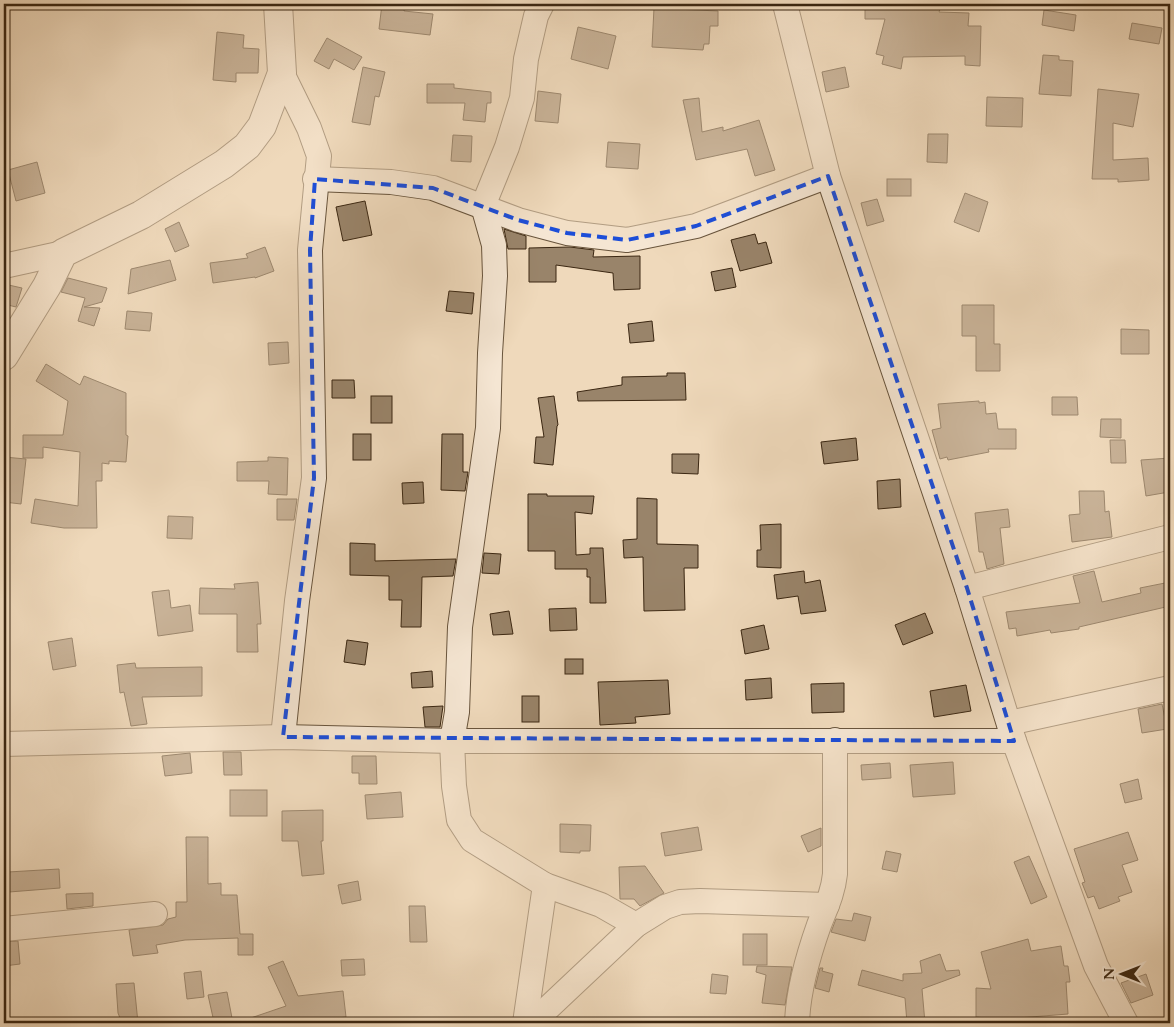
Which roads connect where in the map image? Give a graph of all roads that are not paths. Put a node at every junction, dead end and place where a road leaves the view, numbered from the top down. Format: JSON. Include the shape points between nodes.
{"nodes":[{"id":1,"x":278,"y":4,"type":"edge"},
{"id":2,"x":542,"y":4,"type":"edge"},
{"id":3,"x":785,"y":4,"type":"edge"},
{"id":4,"x":282,"y":73,"type":"junction"},
{"id":5,"x":828,"y":176,"type":"junction"},
{"id":6,"x":315,"y":179,"type":"junction"},
{"id":7,"x":483,"y":206,"type":"junction"},
{"id":8,"x":63,"y":253,"type":"junction"},
{"id":9,"x":4,"y":266,"type":"edge"},
{"id":10,"x":4,"y":356,"type":"edge"},
{"id":11,"x":1170,"y":537,"type":"edge"},
{"id":12,"x":967,"y":588,"type":"junction"},
{"id":13,"x":1170,"y":688,"type":"edge"},
{"id":14,"x":1011,"y":732,"type":"junction"},
{"id":15,"x":283,"y":738,"type":"junction"},
{"id":16,"x":835,"y":740,"type":"junction"},
{"id":17,"x":452,"y":741,"type":"junction"},
{"id":18,"x":4,"y":744,"type":"edge"},
{"id":19,"x":545,"y":884,"type":"junction"},
{"id":20,"x":828,"y":906,"type":"junction"},
{"id":21,"x":155,"y":914,"type":"dead end"},
{"id":22,"x":636,"y":925,"type":"junction"},
{"id":23,"x":4,"y":929,"type":"edge"},
{"id":24,"x":525,"y":1023,"type":"edge"},
{"id":25,"x":532,"y":1023,"type":"edge"},
{"id":26,"x":797,"y":1023,"type":"edge"},
{"id":27,"x":1126,"y":1023,"type":"edge"}],
"edges":[{"from":1,"to":4,"type":"street"},
{"from":2,"to":7,"type":"street","via":[[526,59],[522,98],[507,147]]},
{"from":3,"to":5,"type":"street"},
{"from":4,"to":6,"type":"street","via":[[319,156]]},
{"from":4,"to":8,"type":"street","via":[[262,126],[248,146],[140,215]]},
{"from":5,"to":7,"type":"street","via":[[696,226],[627,240],[567,234]]},
{"from":5,"to":12,"type":"street"},
{"from":6,"to":7,"type":"street","via":[[391,182],[434,188]]},
{"from":6,"to":15,"type":"street","via":[[310,250],[314,478]]},
{"from":7,"to":17,"type":"street","via":[[494,245],[496,276],[488,428],[460,627],[458,712]]},
{"from":8,"to":9,"type":"street"},
{"from":8,"to":10,"type":"street","via":[[47,286]]},
{"from":11,"to":12,"type":"street"},
{"from":12,"to":14,"type":"street"},
{"from":13,"to":14,"type":"street"},
{"from":14,"to":16,"type":"street"},
{"from":14,"to":27,"type":"street","via":[[1096,966]]},
{"from":15,"to":17,"type":"street"},
{"from":15,"to":18,"type":"street"},
{"from":16,"to":17,"type":"street"},
{"from":16,"to":20,"type":"street","via":[[835,874]]},
{"from":17,"to":19,"type":"street","via":[[459,820],[472,840]]},
{"from":19,"to":22,"type":"street","via":[[601,905]]},
{"from":19,"to":24,"type":"street"},
{"from":20,"to":22,"type":"street","via":[[680,902],[665,907]]},
{"from":20,"to":26,"type":"street","via":[[819,926],[798,1001]]},
{"from":21,"to":23,"type":"street"},
{"from":22,"to":25,"type":"street"}]}
